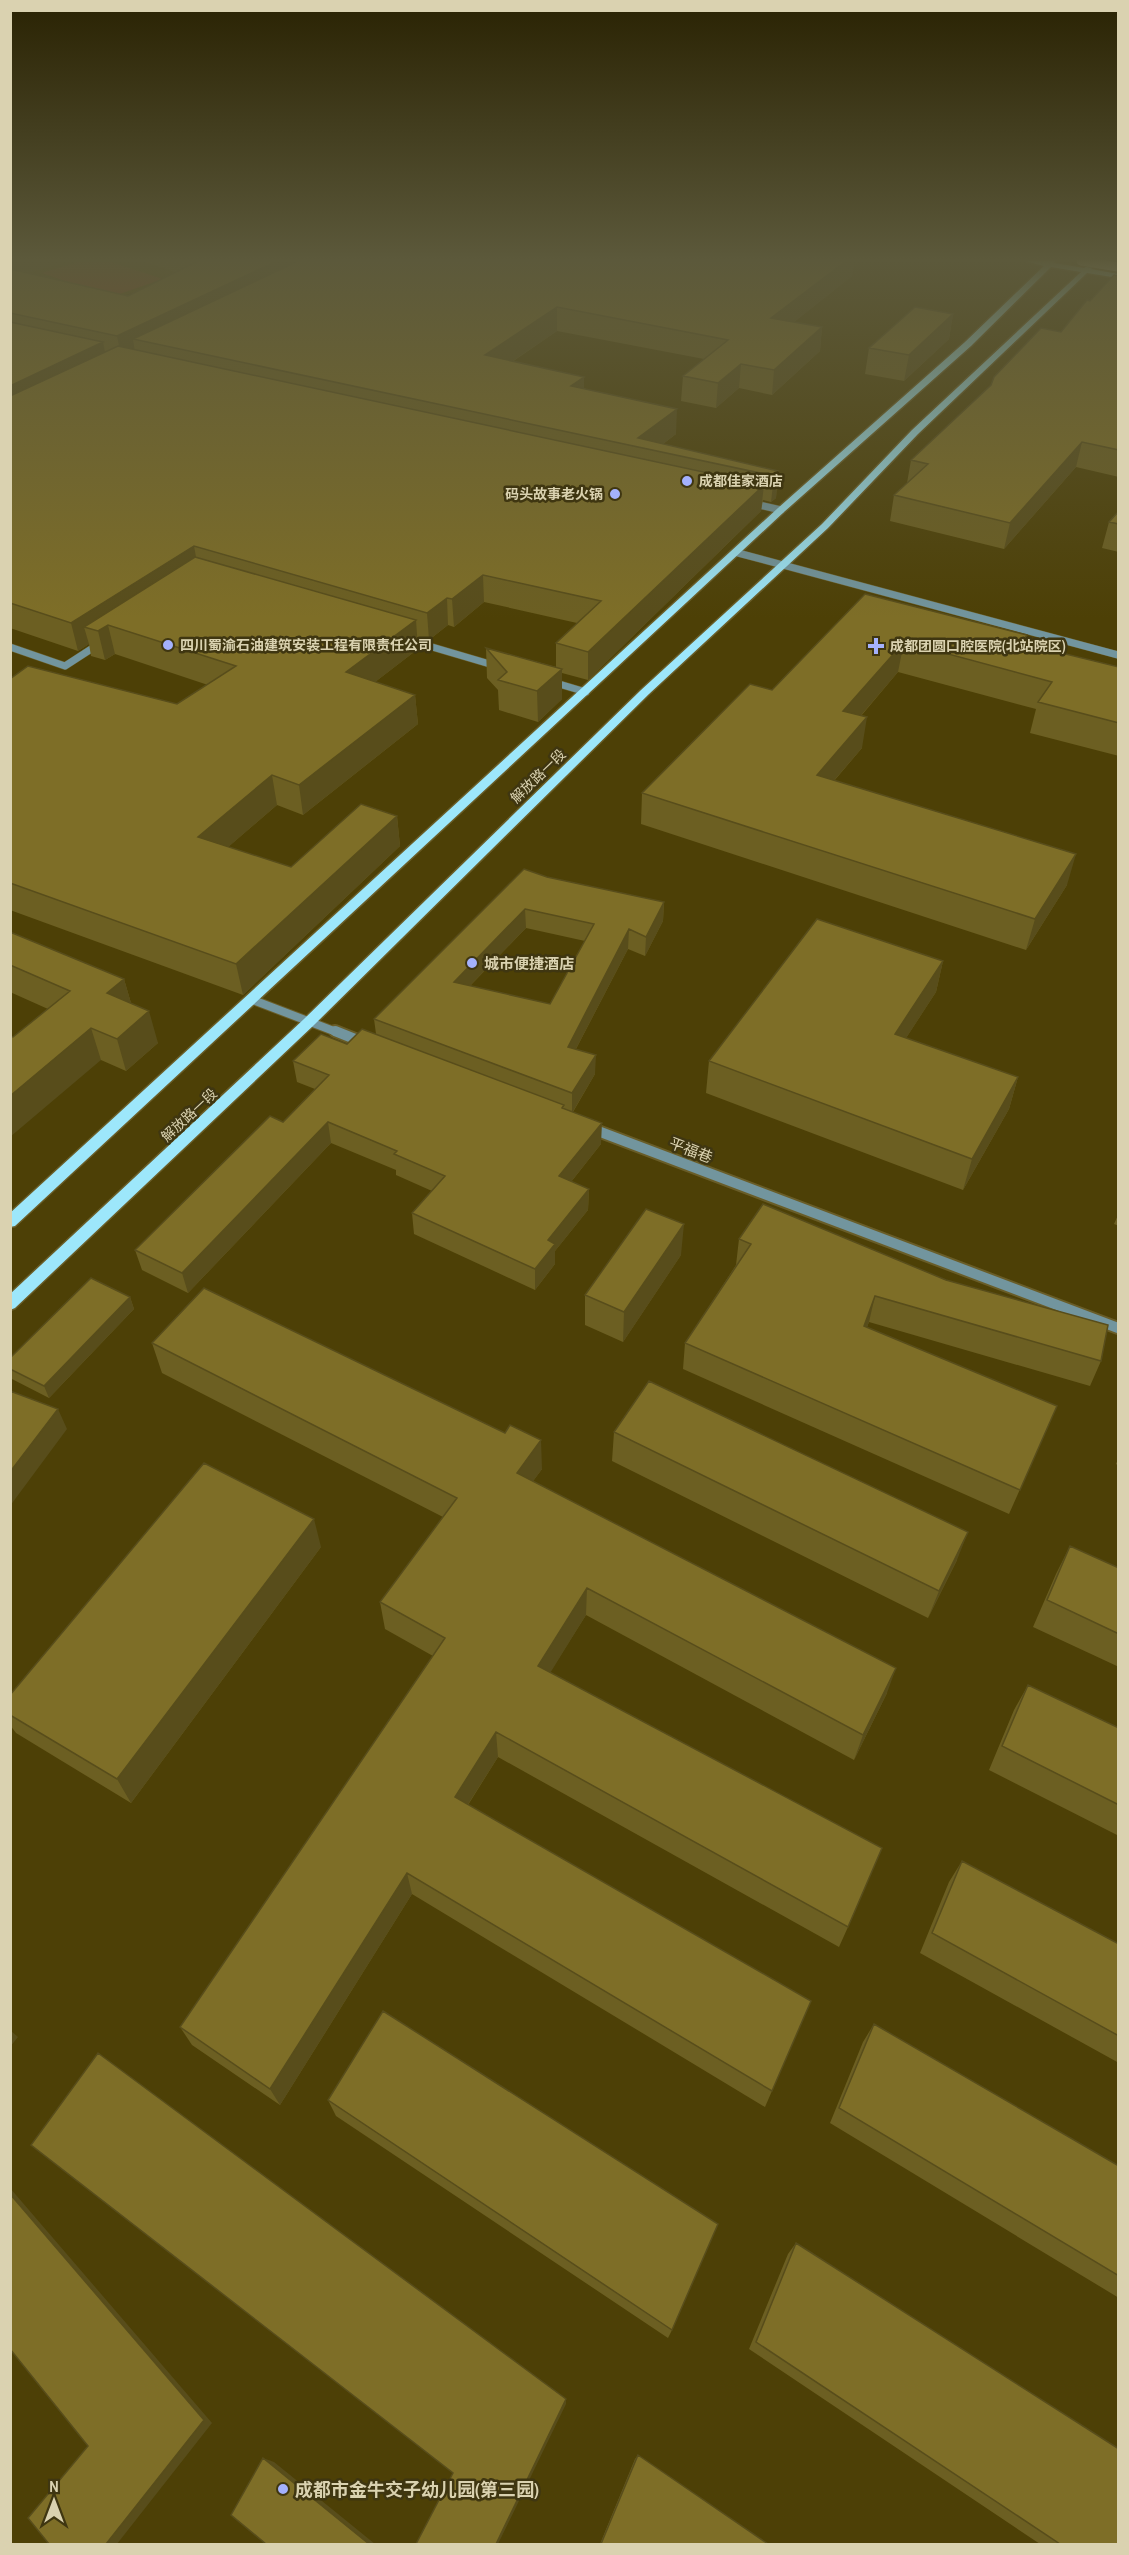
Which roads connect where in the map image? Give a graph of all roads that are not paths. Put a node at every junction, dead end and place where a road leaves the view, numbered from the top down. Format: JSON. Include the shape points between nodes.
{"nodes":[{"id":1,"x":927,"y":380,"type":"edge"},
{"id":2,"x":967,"y":380,"type":"edge"},
{"id":3,"x":747,"y":502,"type":"edge"},
{"id":4,"x":782,"y":510,"type":"junction"},
{"id":5,"x":738,"y":553,"type":"junction"},
{"id":6,"x":780,"y":566,"type":"junction"},
{"id":7,"x":113,"y":635,"type":"edge"},
{"id":8,"x":392,"y":636,"type":"edge"},
{"id":9,"x":10,"y":647,"type":"edge"},
{"id":10,"x":1119,"y":655,"type":"edge"},
{"id":11,"x":506,"y":669,"type":"edge"},
{"id":12,"x":540,"y":679,"type":"edge"},
{"id":13,"x":586,"y":692,"type":"junction"},
{"id":14,"x":253,"y":1000,"type":"junction"},
{"id":15,"x":309,"y":1022,"type":"junction"},
{"id":16,"x":375,"y":1047,"type":"edge"},
{"id":17,"x":575,"y":1123,"type":"edge"},
{"id":18,"x":10,"y":1222,"type":"edge"},
{"id":19,"x":10,"y":1304,"type":"edge"},
{"id":20,"x":1119,"y":1328,"type":"edge"}],
"edges":[{"from":1,"to":4,"type":"main road","name":"解放路一段"},
{"from":2,"to":6,"type":"main road","name":"解放路一段","via":[[825,526]]},
{"from":3,"to":4,"type":"street"},
{"from":4,"to":5,"type":"main road","name":"解放路一段"},
{"from":5,"to":6,"type":"street"},
{"from":5,"to":13,"type":"main road","name":"解放路一段"},
{"from":6,"to":10,"type":"street"},
{"from":6,"to":15,"type":"main road","name":"解放路一段","via":[[645,692]]},
{"from":7,"to":9,"type":"street","via":[[65,666]]},
{"from":8,"to":11,"type":"street"},
{"from":12,"to":13,"type":"street"},
{"from":13,"to":14,"type":"main road","name":"解放路一段"},
{"from":14,"to":15,"type":"street"},
{"from":14,"to":18,"type":"main road","name":"解放路一段"},
{"from":15,"to":16,"type":"street"},
{"from":15,"to":19,"type":"main road","name":"解放路一段"},
{"from":17,"to":20,"type":"street","name":"平福巷"}]}
